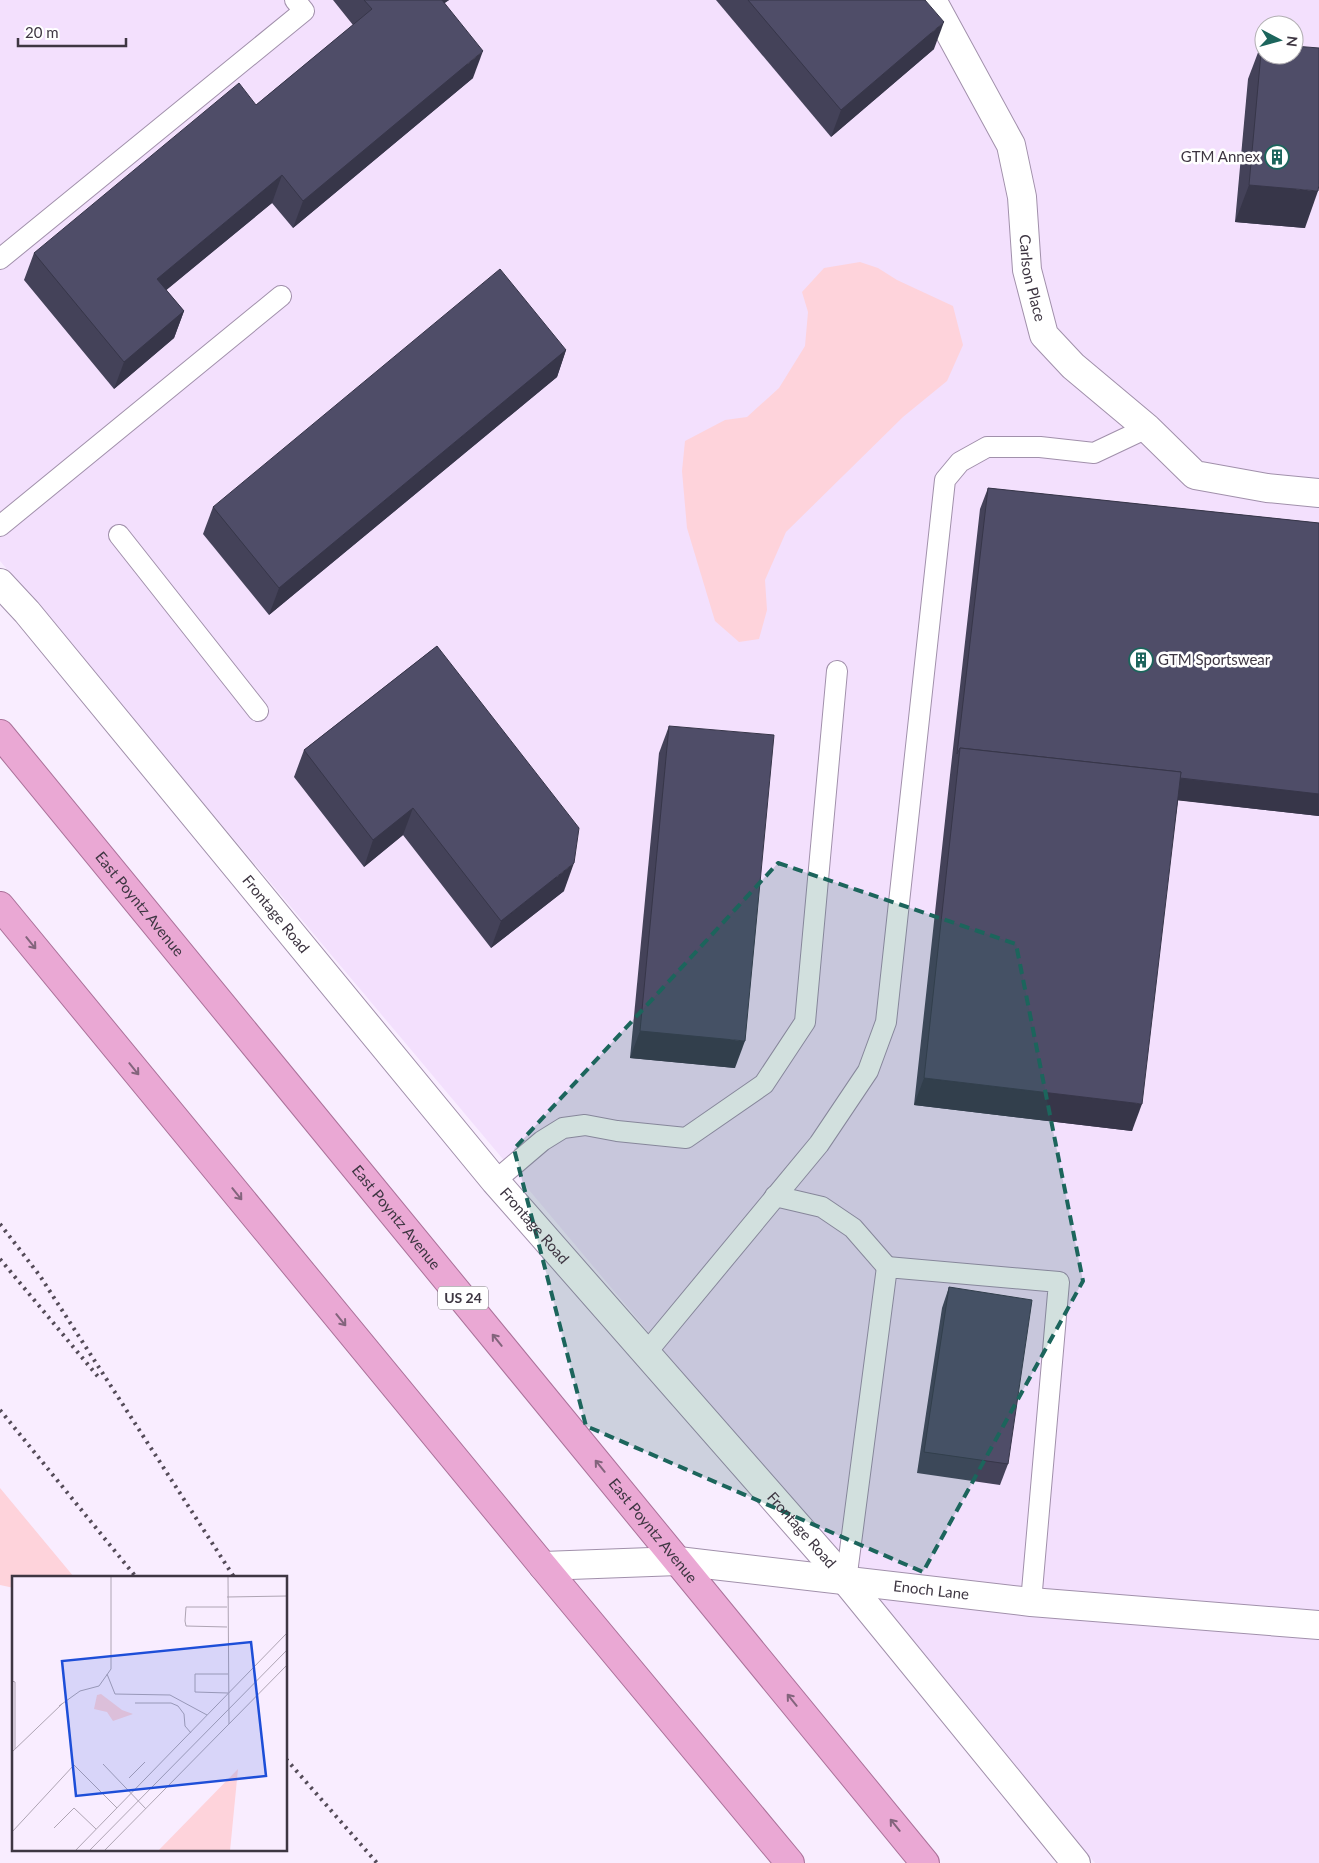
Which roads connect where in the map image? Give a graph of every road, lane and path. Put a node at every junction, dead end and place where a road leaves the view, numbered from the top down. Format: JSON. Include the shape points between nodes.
{"nodes":[{"id":1,"x":295,"y":0,"type":"edge"},
{"id":2,"x":932,"y":0,"type":"edge"},
{"id":3,"x":0,"y":259,"type":"edge"},
{"id":4,"x":281,"y":296,"type":"dead end"},
{"id":5,"x":1147,"y":428,"type":"junction"},
{"id":6,"x":1319,"y":493,"type":"edge"},
{"id":7,"x":0,"y":526,"type":"edge"},
{"id":8,"x":119,"y":535,"type":"dead end"},
{"id":9,"x":0,"y":583,"type":"edge"},
{"id":10,"x":836,"y":671,"type":"dead end"},
{"id":11,"x":258,"y":711,"type":"dead end"},
{"id":12,"x":0,"y":734,"type":"edge"},
{"id":13,"x":0,"y":906,"type":"edge"},
{"id":14,"x":495,"y":1181,"type":"junction"},
{"id":15,"x":775,"y":1196,"type":"junction"},
{"id":16,"x":887,"y":1267,"type":"junction"},
{"id":17,"x":646,"y":1353,"type":"junction"},
{"id":18,"x":678,"y":1561,"type":"junction"},
{"id":19,"x":543,"y":1566,"type":"junction"},
{"id":20,"x":846,"y":1581,"type":"junction"},
{"id":21,"x":1031,"y":1602,"type":"junction"},
{"id":22,"x":1319,"y":1625,"type":"edge"},
{"id":23,"x":790,"y":1863,"type":"edge"},
{"id":24,"x":926,"y":1863,"type":"edge"},
{"id":25,"x":1076,"y":1863,"type":"edge"}],
"edges":[{"from":1,"to":3,"type":"lane","via":[[304,11]]},
{"from":2,"to":5,"type":"street","name":"Carlson Place","via":[[1011,145],[1022,197],[1027,270],[1044,335],[1073,366]]},
{"from":4,"to":7,"type":"lane"},
{"from":5,"to":6,"type":"street","name":"Carlson Place","via":[[1195,475],[1267,488]]},
{"from":5,"to":15,"type":"lane","via":[[1094,453],[1040,447],[987,447],[960,462],[945,480],[886,1022],[868,1071],[819,1144]]},
{"from":8,"to":11,"type":"lane"},
{"from":9,"to":14,"type":"street","name":"Frontage Road"},
{"from":10,"to":14,"type":"lane","via":[[805,1022],[764,1084],[686,1138],[585,1125],[563,1128],[542,1141]]},
{"from":18,"to":12,"type":"highway","name":"East Poyntz Avenue","number":"US 24","one_way":true},
{"from":13,"to":19,"type":"highway","one_way":true},
{"from":14,"to":17,"type":"street","name":"Frontage Road"},
{"from":15,"to":16,"type":"lane","via":[[822,1207],[853,1228]]},
{"from":15,"to":17,"type":"lane"},
{"from":16,"to":20,"type":"lane"},
{"from":16,"to":21,"type":"lane","via":[[1059,1282]]},
{"from":17,"to":20,"type":"street","name":"Frontage Road"},
{"from":18,"to":19,"type":"street","name":"Enoch Lane"},
{"from":18,"to":20,"type":"street","name":"Enoch Lane"},
{"from":24,"to":18,"type":"highway","name":"East Poyntz Avenue","number":"US 24","one_way":true},
{"from":19,"to":23,"type":"highway"},
{"from":20,"to":21,"type":"street","name":"Enoch Lane"},
{"from":20,"to":25,"type":"street","name":"Frontage Road"},
{"from":21,"to":22,"type":"street","name":"Enoch Lane"}]}
